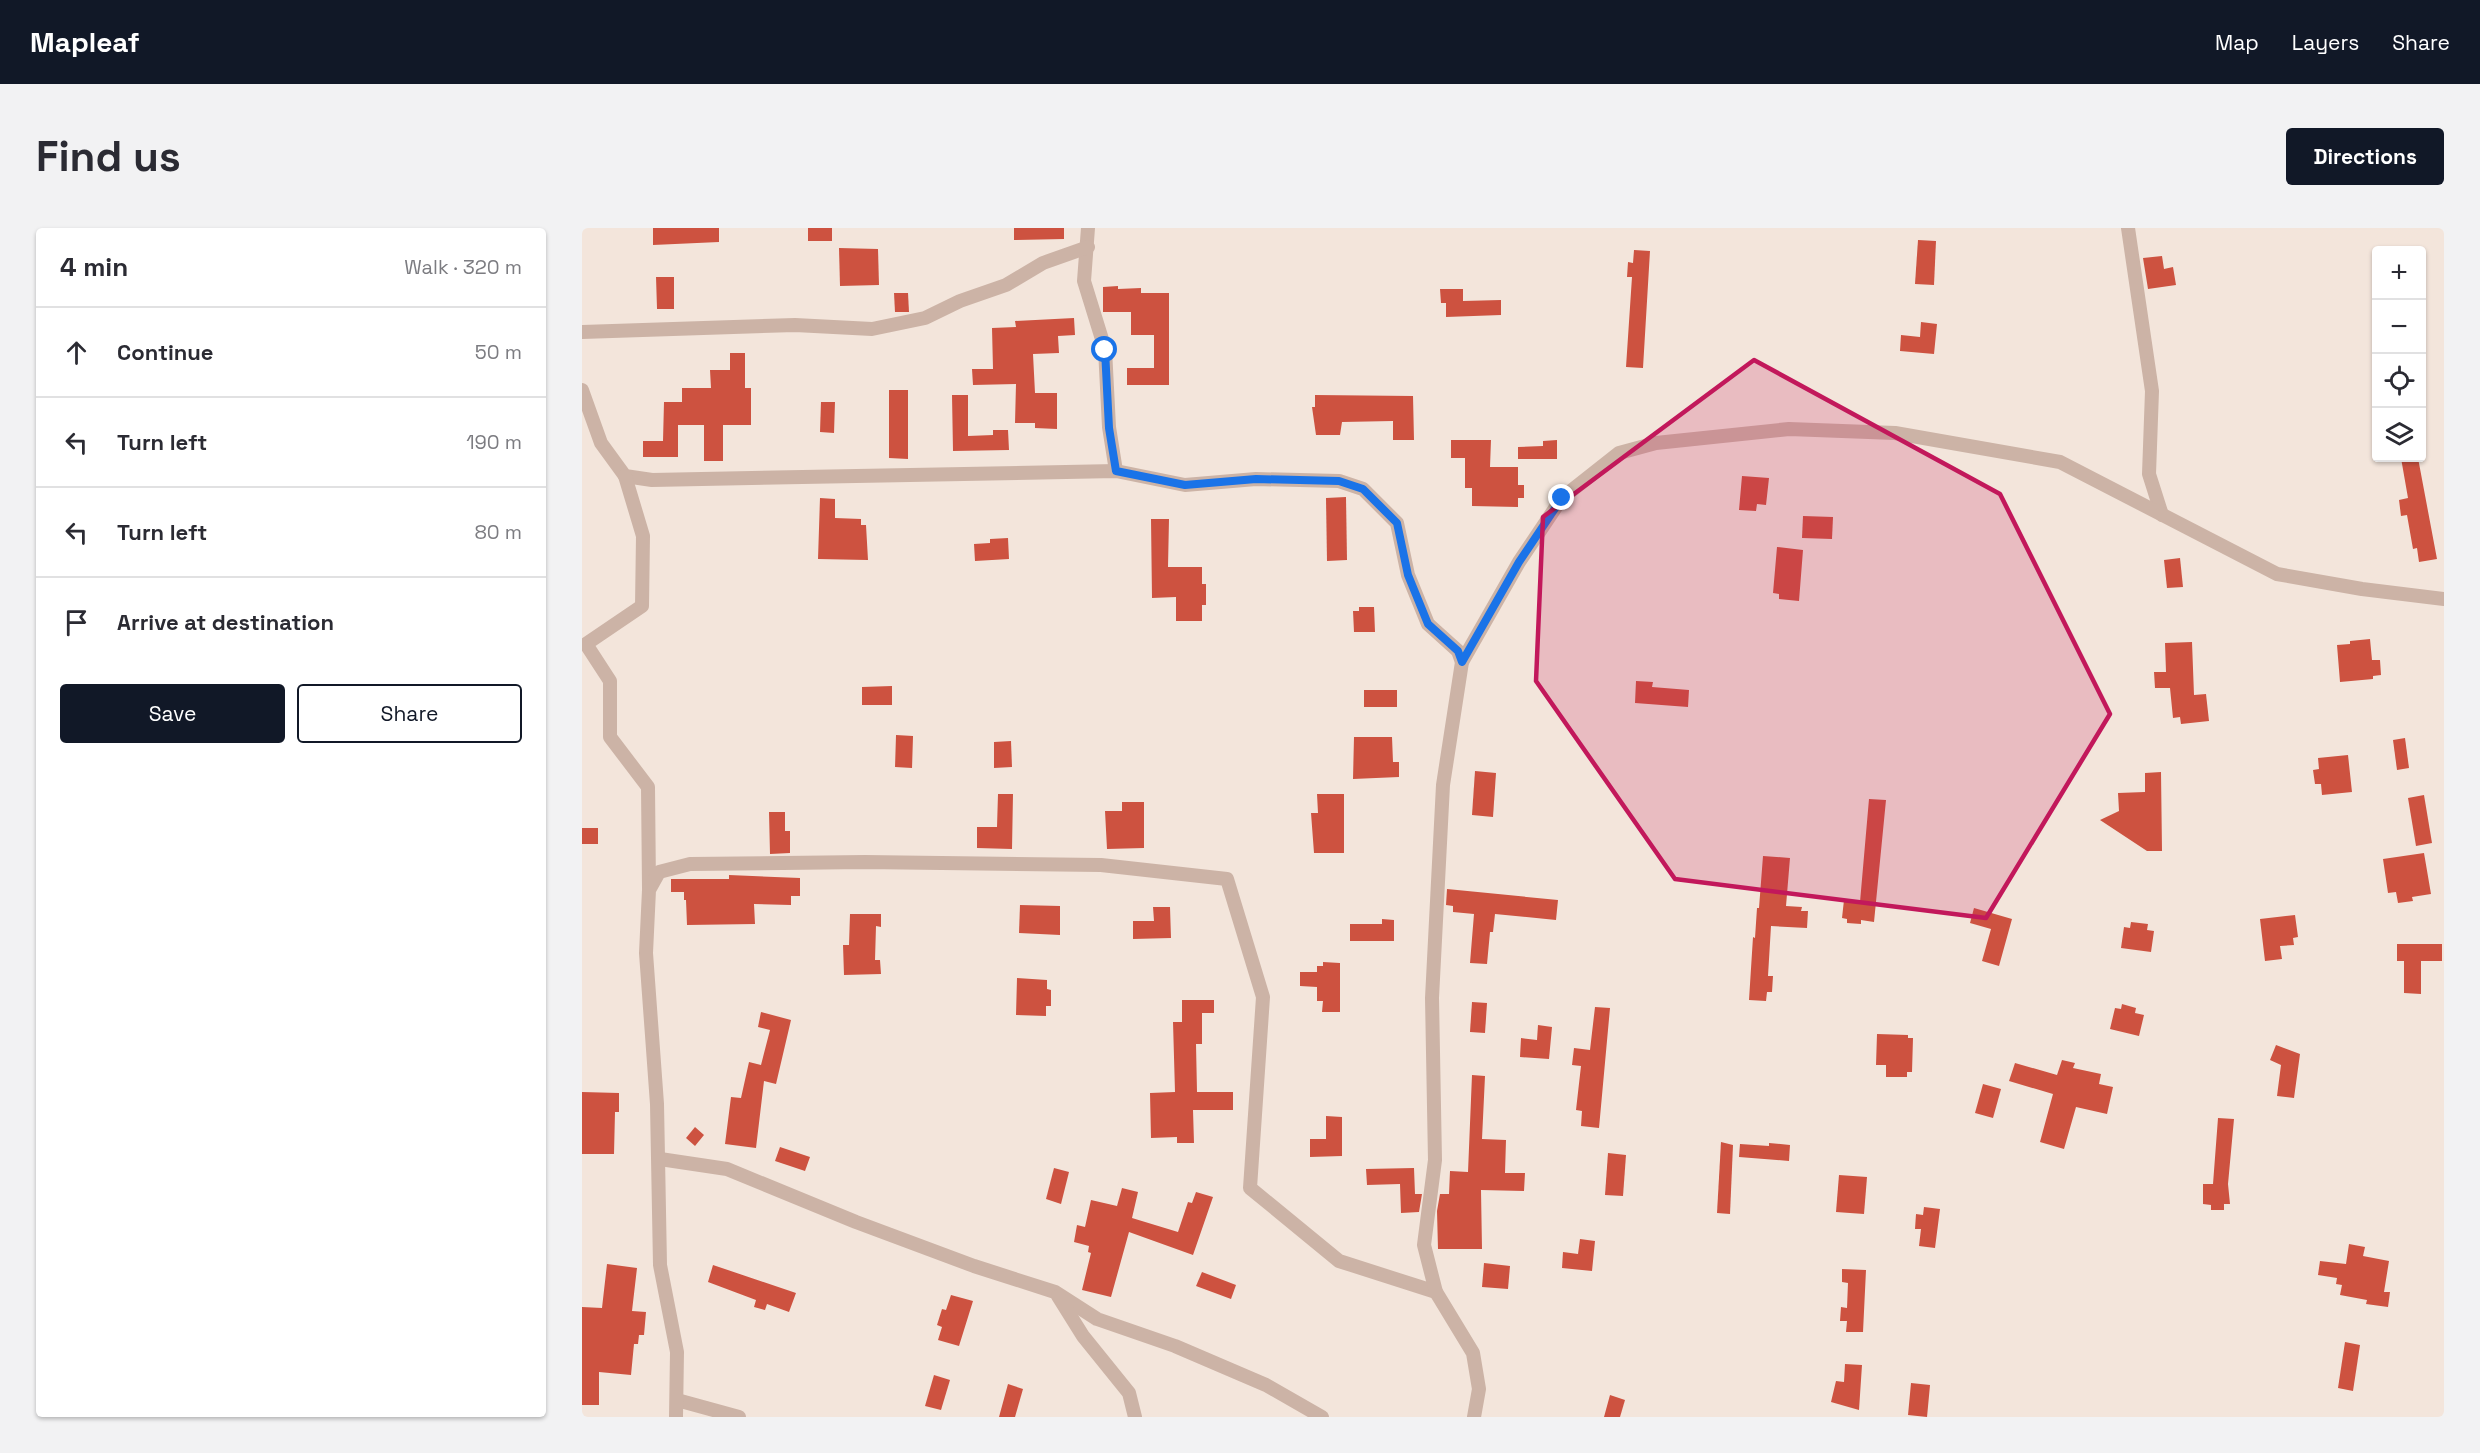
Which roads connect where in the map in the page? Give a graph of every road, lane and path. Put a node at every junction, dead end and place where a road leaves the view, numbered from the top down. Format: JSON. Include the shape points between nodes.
{"nodes":[{"id":1,"x":1088,"y":228,"type":"edge"},
{"id":2,"x":2125,"y":229,"type":"edge"},
{"id":3,"x":1088,"y":247,"type":"junction"},
{"id":4,"x":582,"y":332,"type":"edge"},
{"id":5,"x":582,"y":390,"type":"edge"},
{"id":6,"x":1116,"y":471,"type":"junction"},
{"id":7,"x":625,"y":476,"type":"junction"},
{"id":8,"x":2162,"y":515,"type":"junction"},
{"id":9,"x":2444,"y":599,"type":"edge"},
{"id":10,"x":1462,"y":662,"type":"junction"},
{"id":11,"x":649,"y":890,"type":"junction"},
{"id":12,"x":660,"y":1159,"type":"junction"},
{"id":13,"x":1055,"y":1292,"type":"junction"},
{"id":14,"x":1436,"y":1292,"type":"junction"},
{"id":15,"x":677,"y":1400,"type":"junction"},
{"id":16,"x":676,"y":1417,"type":"edge"},
{"id":17,"x":739,"y":1417,"type":"edge"},
{"id":18,"x":1135,"y":1417,"type":"edge"},
{"id":19,"x":1322,"y":1417,"type":"edge"},
{"id":20,"x":1474,"y":1417,"type":"edge"}],
"edges":[{"from":1,"to":3,"type":"street"},
{"from":2,"to":8,"type":"street","via":[[2152,391],[2149,474]]},
{"from":3,"to":4,"type":"street","via":[[1043,263],[1006,285],[925,318],[872,329],[795,325]]},
{"from":3,"to":6,"type":"street","via":[[1084,280],[1105,350],[1109,428]]},
{"from":5,"to":7,"type":"street","via":[[601,443]]},
{"from":6,"to":7,"type":"street","via":[[652,480]]},
{"from":6,"to":10,"type":"street","via":[[1185,485],[1256,479],[1339,481],[1363,489],[1397,523],[1408,575],[1428,624],[1458,651]]},
{"from":7,"to":11,"type":"street","via":[[643,536],[642,606],[586,644],[610,681],[610,737],[648,787]]},
{"from":8,"to":9,"type":"street","via":[[2277,574]]},
{"from":8,"to":10,"type":"street","via":[[2060,462],[1896,433],[1789,429],[1656,443],[1619,453],[1562,498],[1519,562]]},
{"from":10,"to":14,"type":"street","via":[[1443,785],[1432,998],[1435,1160],[1424,1245]]},
{"from":11,"to":12,"type":"street","via":[[646,953]]},
{"from":11,"to":14,"type":"street","via":[[659,872],[690,864],[1101,865],[1227,879],[1263,997],[1250,1188],[1339,1261]]},
{"from":12,"to":13,"type":"street","via":[[727,1169],[856,1222]]},
{"from":12,"to":15,"type":"street","via":[[660,1265],[677,1352]]},
{"from":13,"to":18,"type":"street","via":[[1083,1336],[1129,1393]]},
{"from":13,"to":19,"type":"street","via":[[1097,1319],[1175,1346],[1266,1385]]},
{"from":14,"to":20,"type":"street","via":[[1473,1353],[1479,1389]]},
{"from":15,"to":16,"type":"street"},
{"from":15,"to":17,"type":"street"}]}
